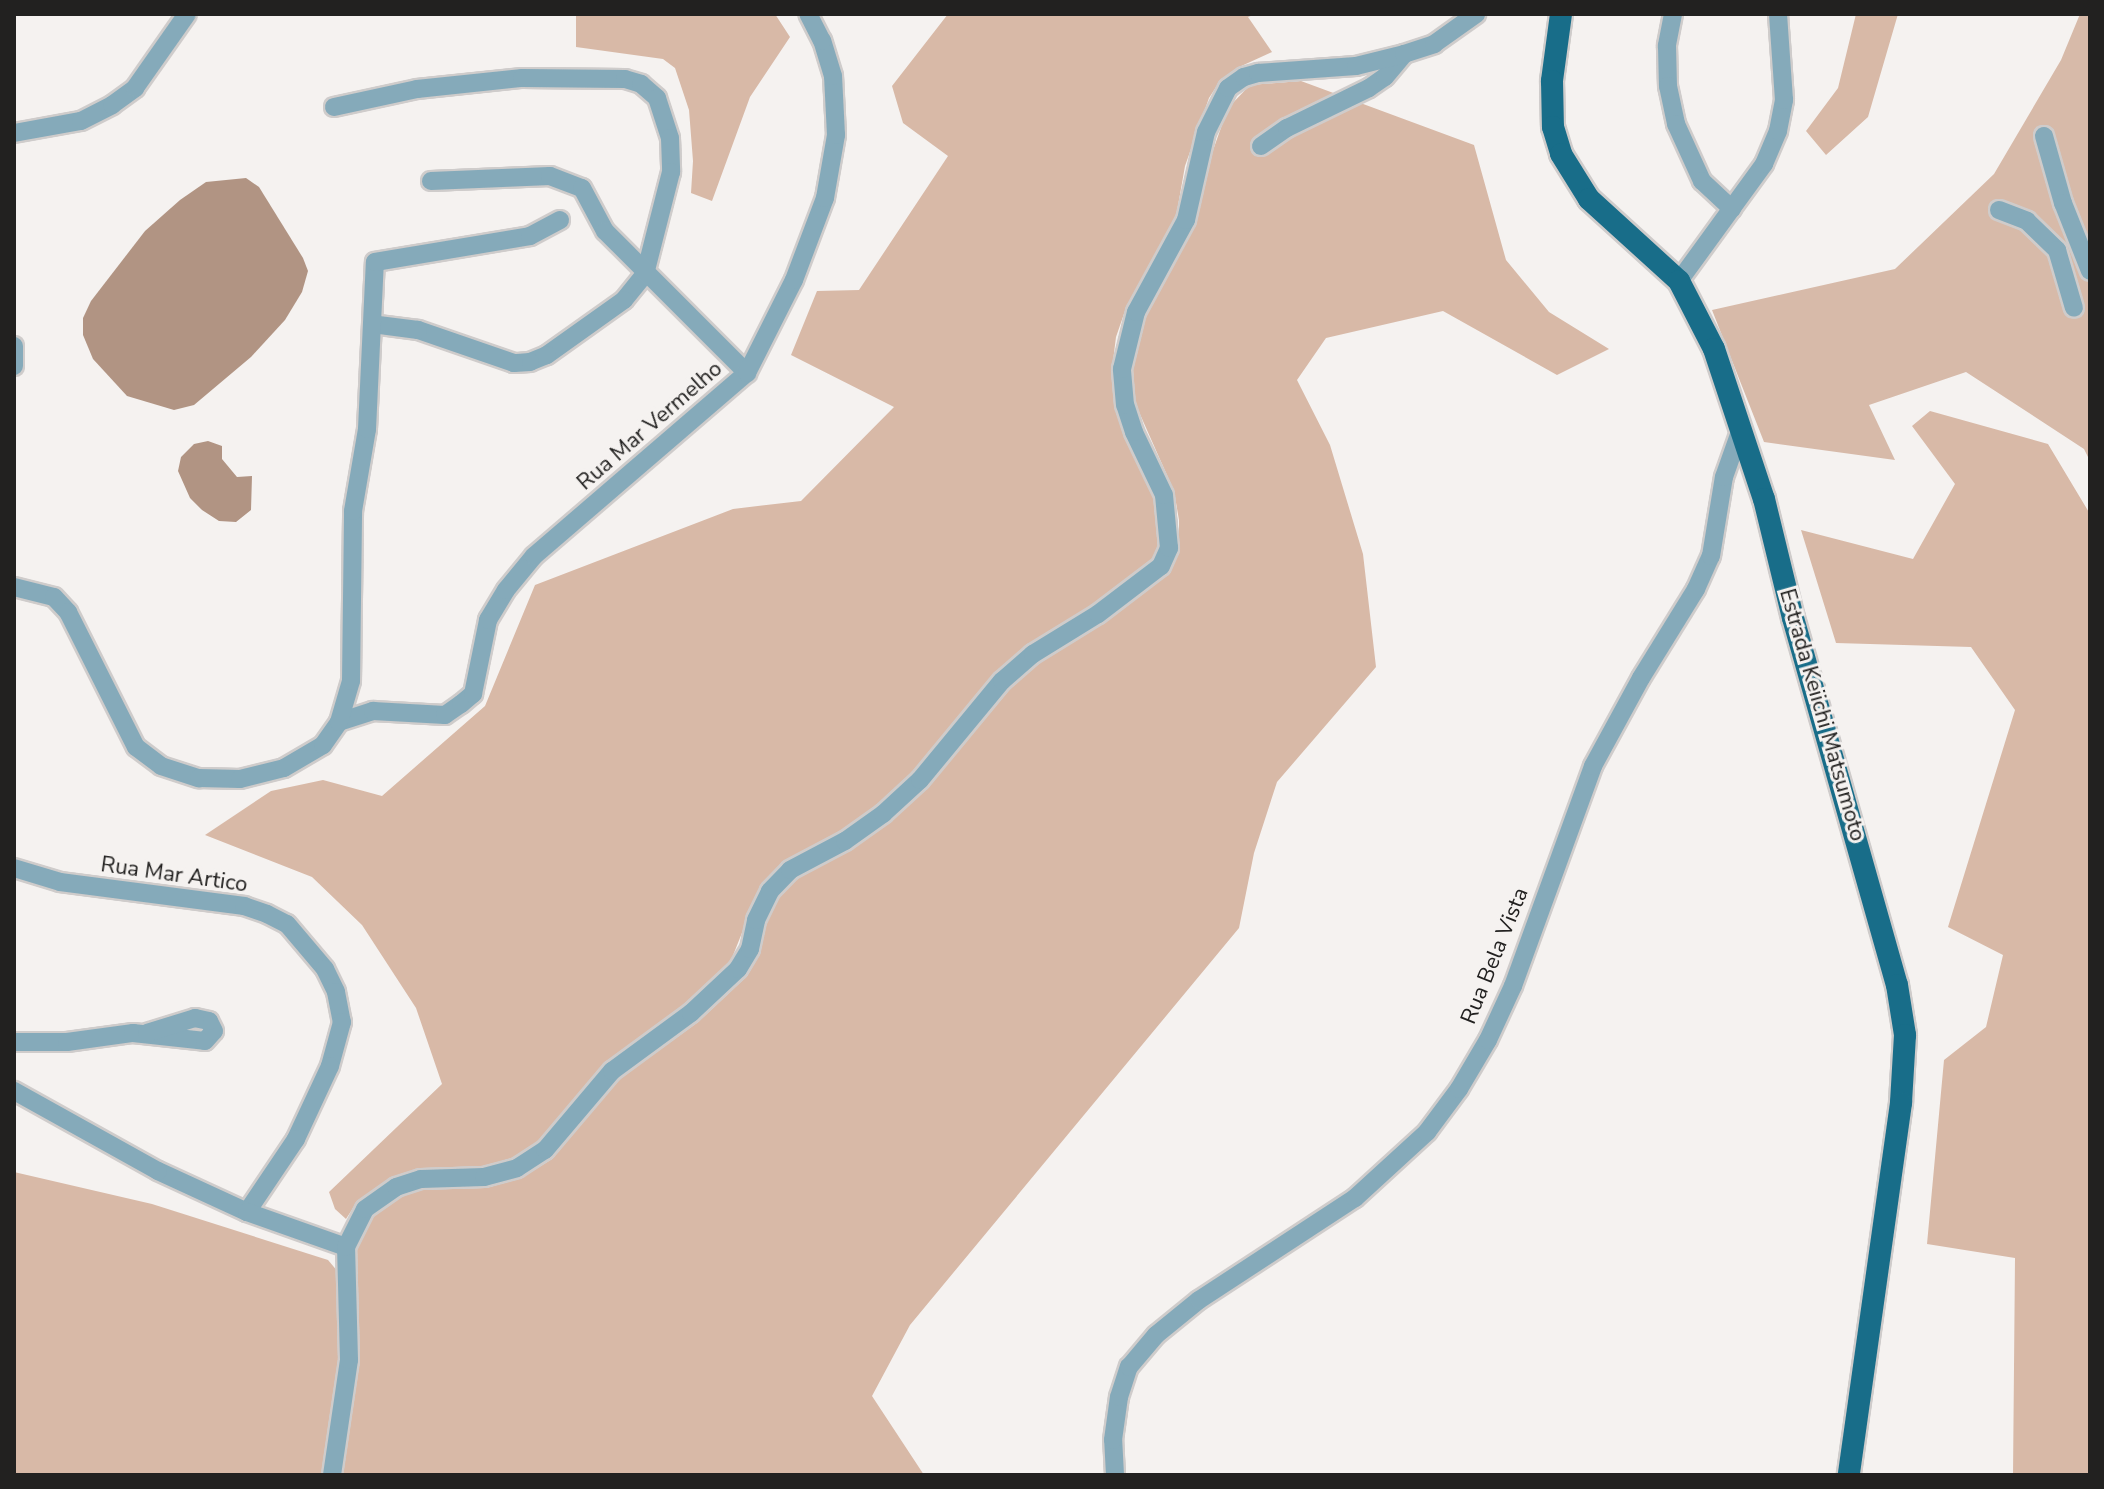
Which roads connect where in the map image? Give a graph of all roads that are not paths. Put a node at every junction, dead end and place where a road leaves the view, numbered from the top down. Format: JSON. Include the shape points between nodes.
{"nodes":[{"id":1,"x":187,"y":14,"type":"edge"},
{"id":2,"x":808,"y":14,"type":"edge"},
{"id":3,"x":1476,"y":14,"type":"edge"},
{"id":4,"x":1561,"y":14,"type":"edge"},
{"id":5,"x":1673,"y":14,"type":"edge"},
{"id":6,"x":1778,"y":14,"type":"edge"},
{"id":7,"x":1404,"y":54,"type":"junction"},
{"id":8,"x":334,"y":107,"type":"dead end"},
{"id":9,"x":14,"y":133,"type":"edge"},
{"id":10,"x":2044,"y":136,"type":"dead end"},
{"id":11,"x":1261,"y":146,"type":"dead end"},
{"id":12,"x":431,"y":181,"type":"dead end"},
{"id":13,"x":1732,"y":209,"type":"junction"},
{"id":14,"x":1999,"y":210,"type":"dead end"},
{"id":15,"x":560,"y":220,"type":"dead end"},
{"id":16,"x":2090,"y":271,"type":"edge"},
{"id":17,"x":645,"y":274,"type":"junction"},
{"id":18,"x":1679,"y":281,"type":"junction"},
{"id":19,"x":2074,"y":308,"type":"dead end"},
{"id":20,"x":372,"y":324,"type":"junction"},
{"id":21,"x":14,"y":346,"type":"edge"},
{"id":22,"x":14,"y":366,"type":"edge"},
{"id":23,"x":747,"y":373,"type":"junction"},
{"id":24,"x":1741,"y":429,"type":"junction"},
{"id":25,"x":14,"y":587,"type":"edge"},
{"id":26,"x":339,"y":722,"type":"junction"},
{"id":27,"x":14,"y":868,"type":"edge"},
{"id":28,"x":198,"y":1041,"type":"dead end"},
{"id":29,"x":14,"y":1042,"type":"edge"},
{"id":30,"x":14,"y":1091,"type":"edge"},
{"id":31,"x":247,"y":1212,"type":"junction"},
{"id":32,"x":346,"y":1247,"type":"junction"},
{"id":33,"x":332,"y":1475,"type":"edge"},
{"id":34,"x":1115,"y":1475,"type":"edge"},
{"id":35,"x":1849,"y":1475,"type":"edge"}],
"edges":[{"from":1,"to":9,"type":"street","via":[[135,88],[112,105],[81,121]]},
{"from":2,"to":23,"type":"street","name":"Rua Mar Vermelho","via":[[833,76],[836,135],[825,198],[794,280]]},
{"from":3,"to":7,"type":"street","via":[[1434,44]]},
{"from":4,"to":18,"type":"main road","name":"Estrada Keiichi Matsumoto","via":[[1552,81],[1553,127],[1561,154],[1589,199]]},
{"from":5,"to":13,"type":"street","via":[[1667,59],[1676,124],[1702,181]]},
{"from":6,"to":13,"type":"street","via":[[1784,100],[1778,131],[1764,164]]},
{"from":7,"to":11,"type":"street","via":[[1369,88]]},
{"from":7,"to":32,"type":"street","via":[[1356,66],[1244,77],[1219,103],[1195,168],[1186,220],[1136,312],[1122,369],[1129,419],[1164,495],[1169,548],[1161,566],[1002,681],[920,780],[883,814],[790,870],[770,891],[738,969],[691,1013],[612,1071],[545,1150],[517,1168],[484,1177],[421,1179],[396,1187],[365,1209]]},
{"from":8,"to":17,"type":"street","via":[[417,89],[522,78],[625,79],[641,84],[657,98],[665,117],[671,172]]},
{"from":10,"to":16,"type":"street"},
{"from":12,"to":17,"type":"street","via":[[550,176],[582,188],[605,231]]},
{"from":13,"to":18,"type":"street"},
{"from":14,"to":19,"type":"street","via":[[2027,221],[2057,250]]},
{"from":15,"to":20,"type":"street","via":[[530,236],[375,262]]},
{"from":17,"to":20,"type":"street","via":[[624,300],[530,362],[506,362],[418,330]]},
{"from":17,"to":23,"type":"street"},
{"from":18,"to":24,"type":"main road","name":"Estrada Keiichi Matsumoto","via":[[1714,349]]},
{"from":20,"to":26,"type":"street","via":[[367,429],[353,511],[351,681]]},
{"from":21,"to":22,"type":"street"},
{"from":23,"to":26,"type":"street","name":"Rua Mar Vermelho","via":[[534,556],[488,620],[473,694],[445,715],[373,711]]},
{"from":24,"to":34,"type":"street","name":"Rua Bela Vista","via":[[1724,477],[1711,556],[1593,766],[1513,986],[1459,1089],[1427,1132],[1355,1198],[1199,1300],[1156,1335],[1129,1367],[1119,1397]]},
{"from":24,"to":35,"type":"main road","name":"Estrada Keiichi Matsumoto","via":[[1874,892],[1905,1035],[1901,1103]]},
{"from":25,"to":26,"type":"street","via":[[54,597],[68,612],[136,747],[161,766],[199,778],[240,779],[284,768],[323,745]]},
{"from":27,"to":31,"type":"street","name":"Rua Mar Artico","via":[[60,882],[244,906],[287,924],[325,969],[342,1022],[330,1066],[296,1139]]},
{"from":28,"to":29,"type":"street","via":[[147,1033]]},
{"from":30,"to":31,"type":"street","via":[[158,1171]]},
{"from":31,"to":32,"type":"street"},
{"from":32,"to":33,"type":"street","via":[[349,1360]]}]}
